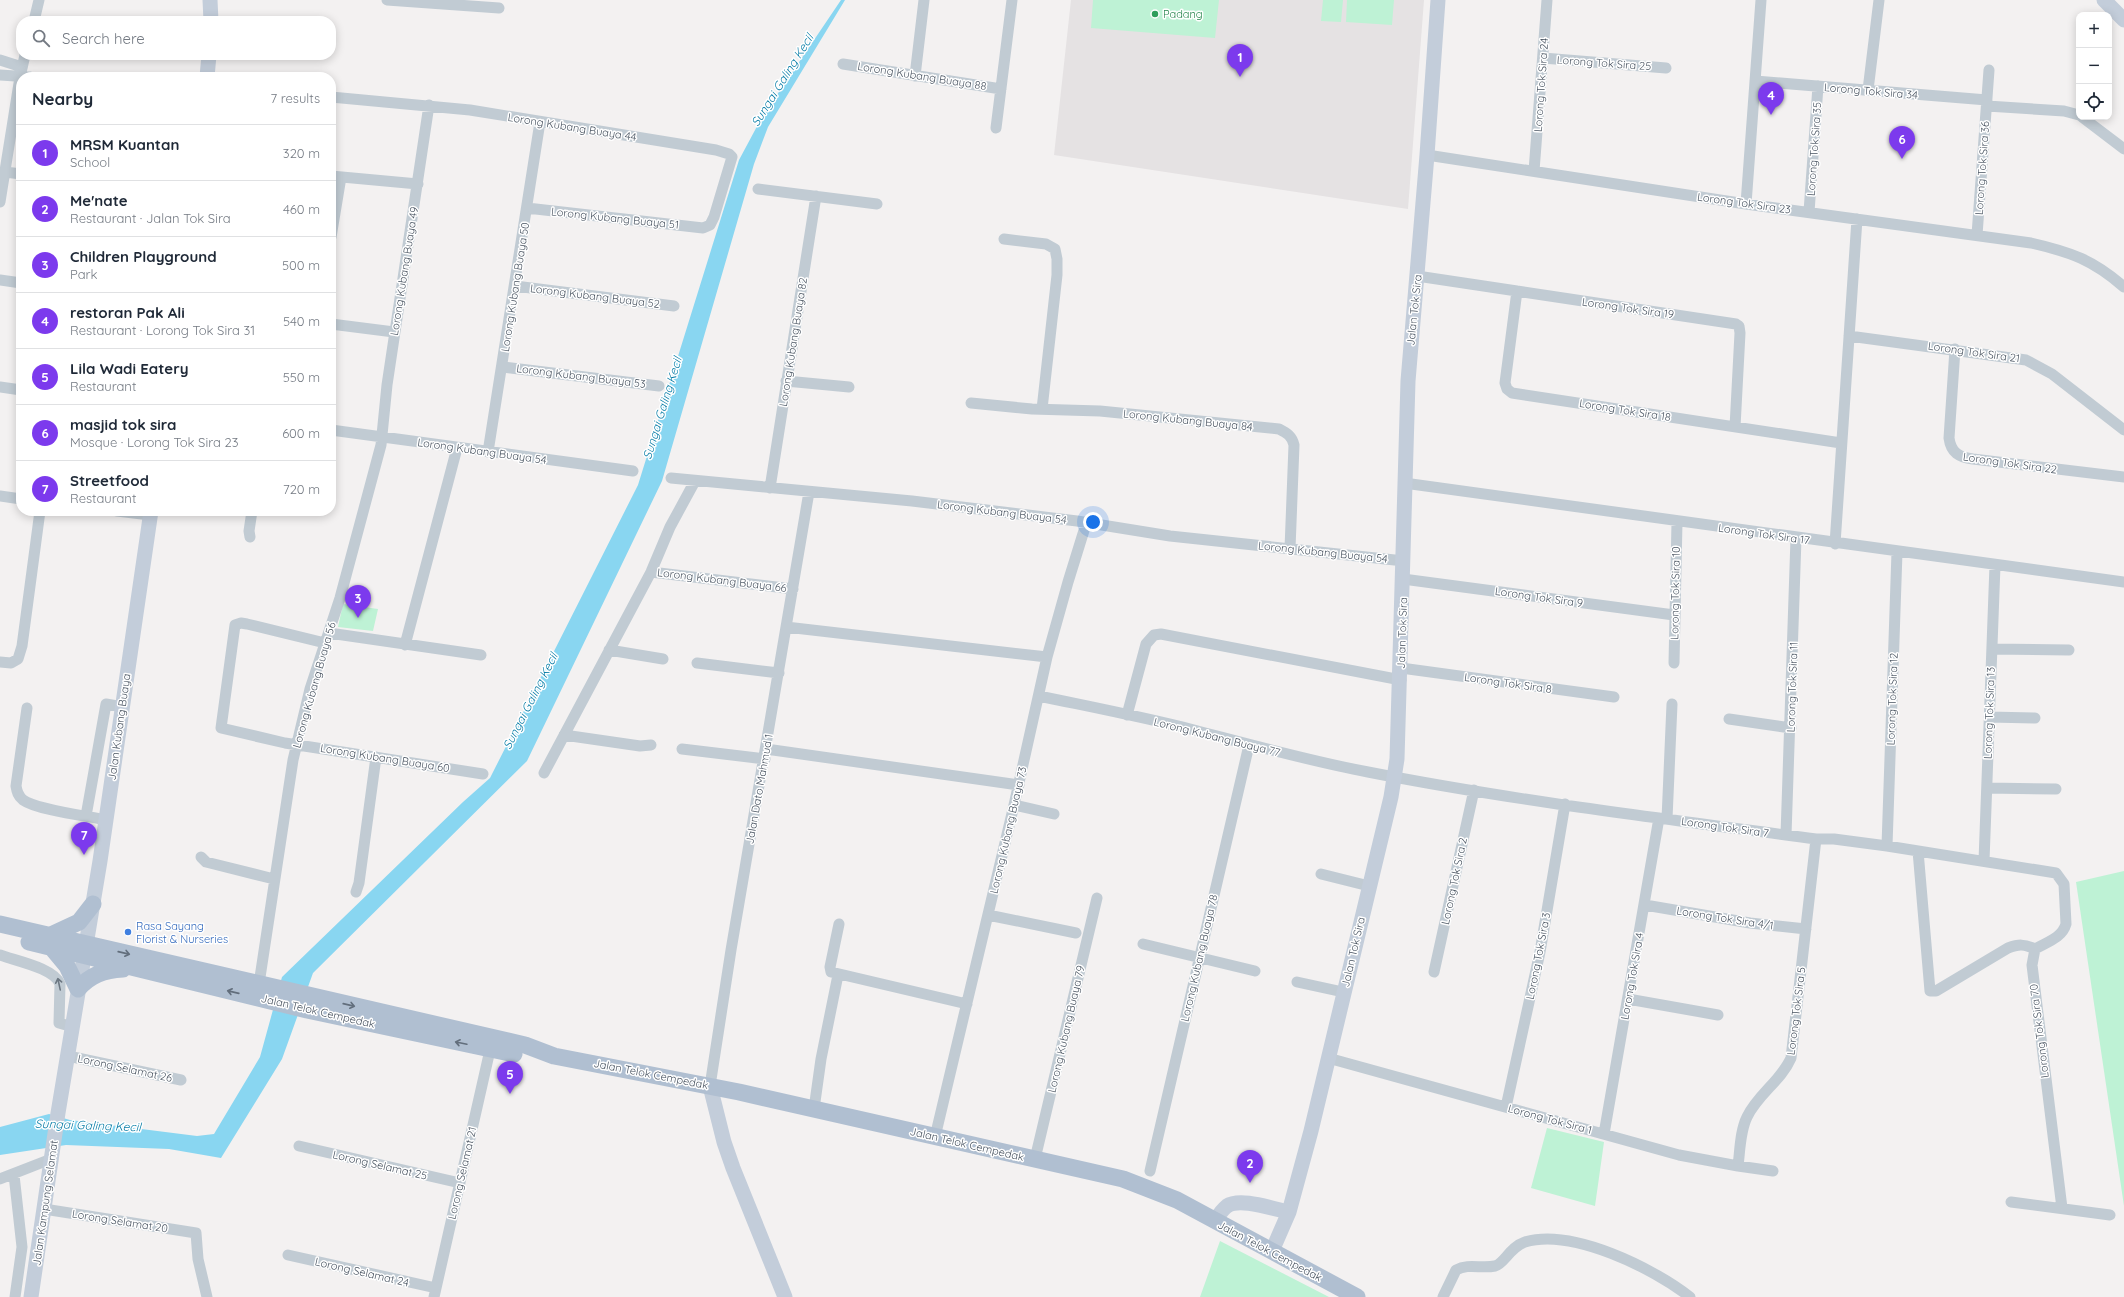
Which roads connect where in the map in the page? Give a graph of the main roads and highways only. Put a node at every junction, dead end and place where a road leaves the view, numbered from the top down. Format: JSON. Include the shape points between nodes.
{"nodes":[{"id":1,"x":93,"y":904,"type":"road end"},
{"id":2,"x":0,"y":924,"type":"edge"},
{"id":3,"x":0,"y":935,"type":"edge"},
{"id":4,"x":51,"y":942,"type":"junction"},
{"id":5,"x":85,"y":950,"type":"junction"},
{"id":6,"x":135,"y":968,"type":"junction"},
{"id":7,"x":274,"y":994,"type":"junction"},
{"id":8,"x":309,"y":1003,"type":"junction"},
{"id":9,"x":554,"y":1056,"type":"junction"},
{"id":10,"x":1357,"y":1297,"type":"edge"}],
"edges":[{"from":1,"to":4,"type":"main road","via":[[79,922]]},
{"from":2,"to":4,"type":"main road"},
{"from":3,"to":4,"type":"main road"},
{"from":4,"to":5,"type":"main road"},
{"from":4,"to":6,"type":"main road","via":[[78,989],[86,980],[99,973]]},
{"from":5,"to":6,"type":"main road","name":"Jalan Telok Cempedak"},
{"from":5,"to":7,"type":"main road","name":"Jalan Telok Cempedak","one_way":true,"via":[[259,984]]},
{"from":7,"to":6,"type":"main road","name":"Jalan Telok Cempedak","one_way":true},
{"from":7,"to":8,"type":"main road","name":"Jalan Telok Cempedak"},
{"from":8,"to":9,"type":"main road","name":"Jalan Telok Cempedak","one_way":true,"via":[[525,1045]]},
{"from":9,"to":8,"type":"main road","name":"Jalan Telok Cempedak","one_way":true,"via":[[490,1050]]},
{"from":9,"to":10,"type":"main road","name":"Jalan Telok Cempedak","via":[[710,1086],[1141,1184],[1177,1200]]}]}
